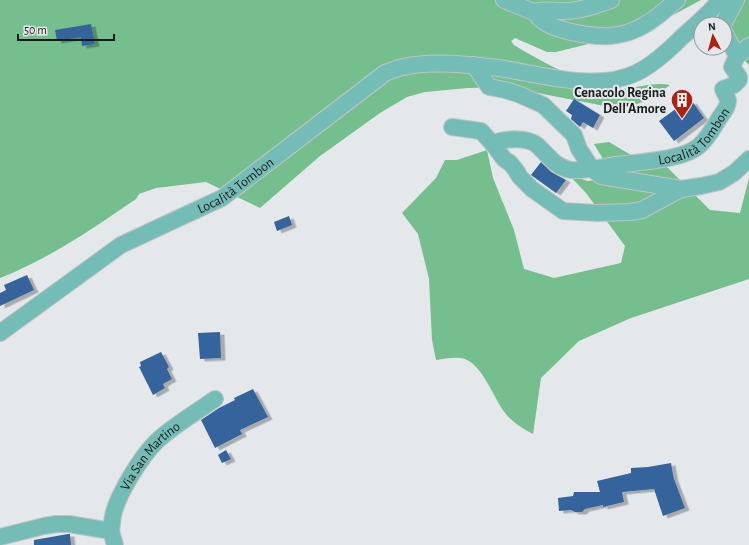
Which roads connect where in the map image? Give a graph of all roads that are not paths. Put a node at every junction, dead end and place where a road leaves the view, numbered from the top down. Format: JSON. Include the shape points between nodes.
{"nodes":[{"id":1,"x":504,"y":0,"type":"edge"},
{"id":2,"x":611,"y":0,"type":"edge"},
{"id":3,"x":678,"y":0,"type":"edge"},
{"id":4,"x":736,"y":0,"type":"edge"},
{"id":5,"x":713,"y":3,"type":"edge"},
{"id":6,"x":536,"y":13,"type":"junction"},
{"id":7,"x":727,"y":16,"type":"edge"},
{"id":8,"x":733,"y":42,"type":"edge"},
{"id":9,"x":743,"y":51,"type":"edge"},
{"id":10,"x":474,"y":65,"type":"junction"},
{"id":11,"x":452,"y":127,"type":"dead end"},
{"id":12,"x":493,"y":144,"type":"junction"},
{"id":13,"x":749,"y":159,"type":"edge"},
{"id":14,"x":592,"y":169,"type":"junction"},
{"id":15,"x":682,"y":189,"type":"junction"},
{"id":16,"x":0,"y":333,"type":"edge"},
{"id":17,"x":215,"y":399,"type":"dead end"},
{"id":18,"x":0,"y":537,"type":"edge"},
{"id":19,"x":113,"y":538,"type":"edge"}],
"edges":[{"from":1,"to":6,"type":"street"},
{"from":2,"to":6,"type":"street","via":[[586,9],[566,12],[546,10]]},
{"from":3,"to":6,"type":"street","via":[[650,22],[633,31],[609,36],[568,31],[548,24]]},
{"from":4,"to":7,"type":"street"},
{"from":5,"to":10,"type":"street","name":"Località Tombon","via":[[673,46],[635,73],[617,79],[564,80]]},
{"from":8,"to":9,"type":"street","name":"Località Tombon"},
{"from":9,"to":14,"type":"street","name":"Località Tombon","via":[[732,67],[739,80],[723,89],[728,104],[711,132],[698,147],[679,156]]},
{"from":10,"to":14,"type":"street","via":[[488,88],[518,94],[543,105],[574,136]]},
{"from":10,"to":16,"type":"street","name":"Località Tombon","via":[[423,63],[398,67],[385,73],[222,198],[121,245]]},
{"from":11,"to":12,"type":"street","name":"Località Tombon","via":[[481,131]]},
{"from":12,"to":14,"type":"street","name":"Località Tombon","via":[[514,139],[528,141],[536,144],[560,166],[570,170]]},
{"from":12,"to":15,"type":"street","name":"Località Tombon","via":[[528,185],[563,211],[597,213],[642,210]]},
{"from":13,"to":15,"type":"street","name":"Località Tombon","via":[[719,182]]},
{"from":14,"to":15,"type":"street","name":"Località Tombon","via":[[601,176]]},
{"from":17,"to":19,"type":"street","name":"Via San Martino","via":[[157,441],[146,454],[126,485],[113,515]]},
{"from":18,"to":19,"type":"street","name":"Via San Martino","via":[[44,526],[69,524]]}]}
